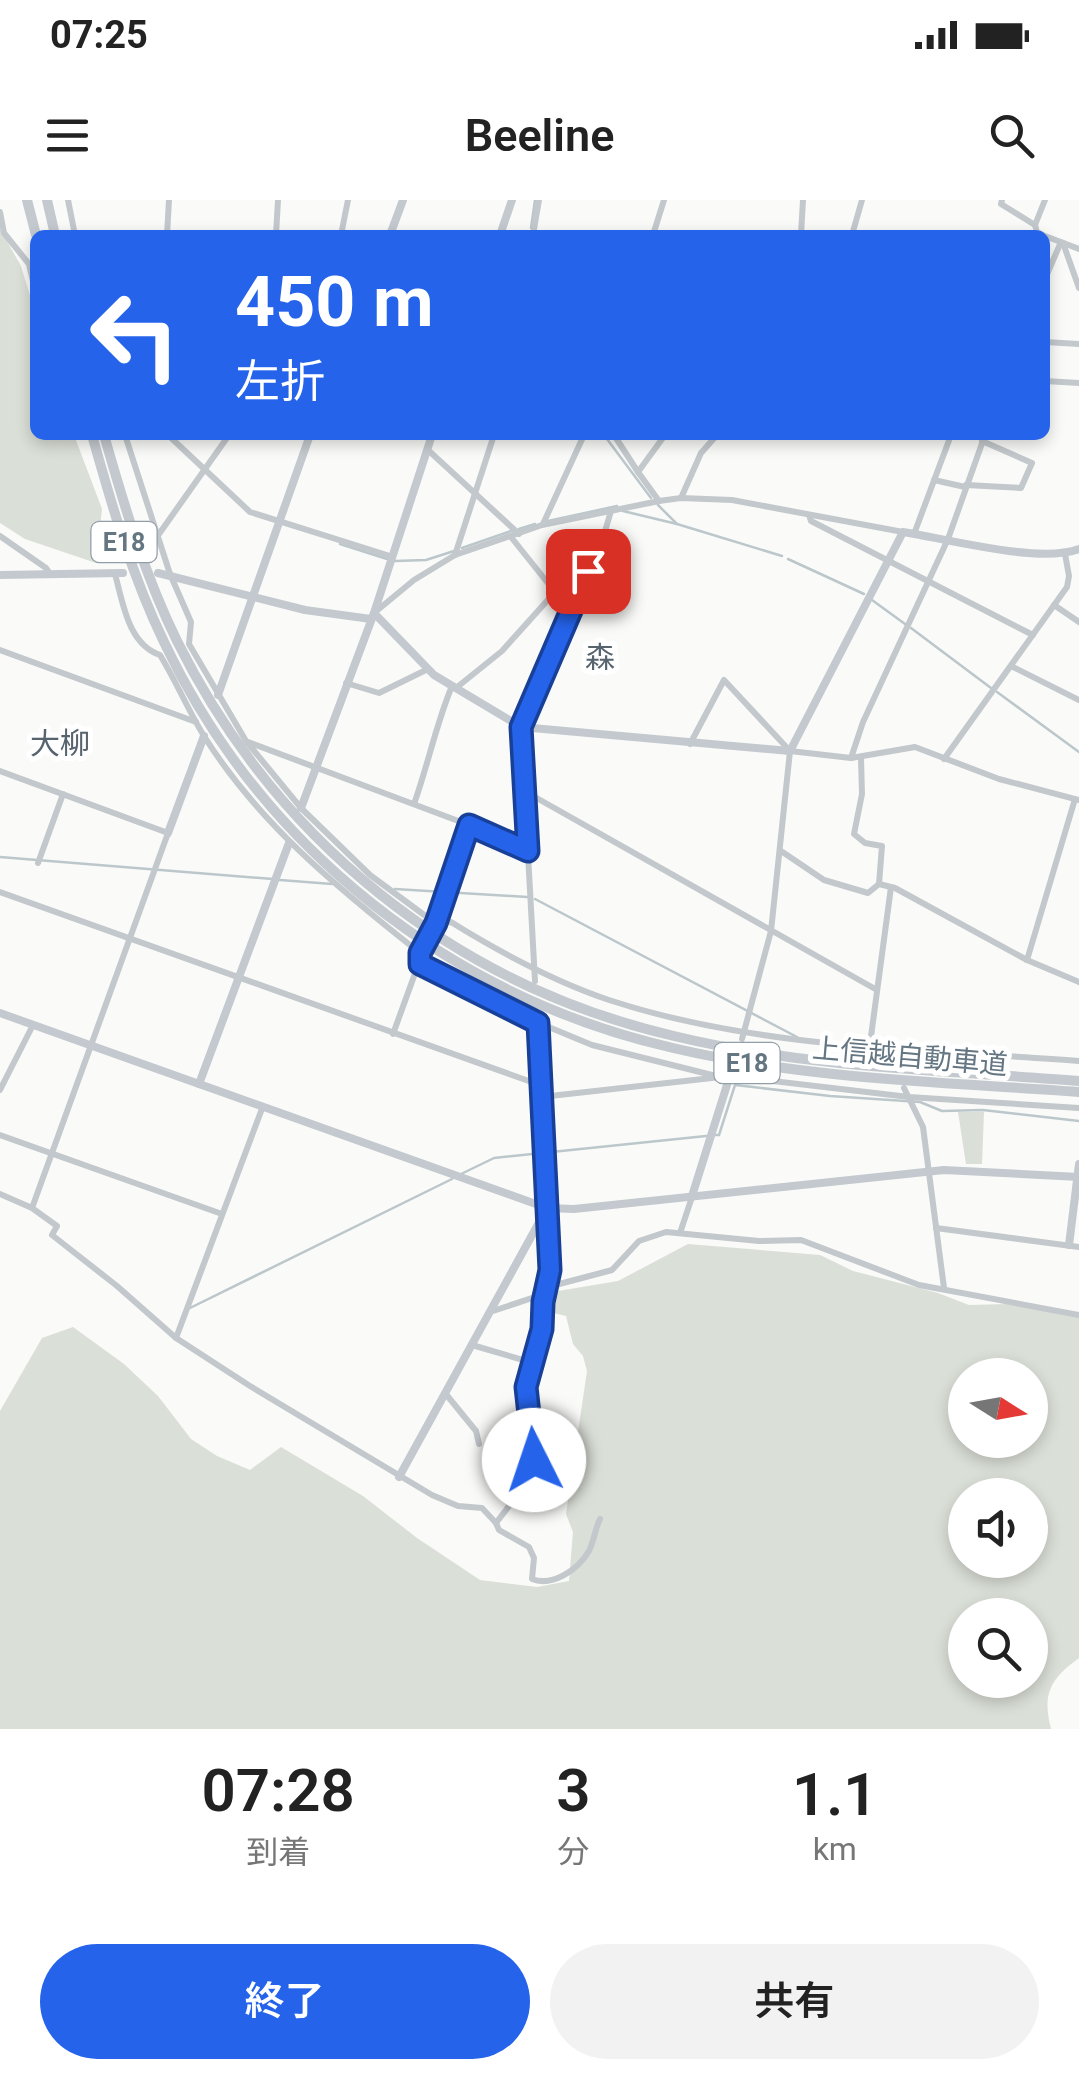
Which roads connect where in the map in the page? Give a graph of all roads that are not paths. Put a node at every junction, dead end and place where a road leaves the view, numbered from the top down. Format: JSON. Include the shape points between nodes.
{"nodes":[{"id":1,"x":26,"y":200,"type":"edge"},
{"id":2,"x":47,"y":200,"type":"edge"},
{"id":3,"x":68,"y":200,"type":"edge"},
{"id":4,"x":169,"y":200,"type":"edge"},
{"id":5,"x":278,"y":200,"type":"edge"},
{"id":6,"x":348,"y":200,"type":"edge"},
{"id":7,"x":403,"y":200,"type":"edge"},
{"id":8,"x":512,"y":200,"type":"edge"},
{"id":9,"x":540,"y":200,"type":"edge"},
{"id":10,"x":664,"y":200,"type":"edge"},
{"id":11,"x":803,"y":200,"type":"edge"},
{"id":12,"x":862,"y":200,"type":"edge"},
{"id":13,"x":1002,"y":200,"type":"edge"},
{"id":14,"x":1045,"y":200,"type":"edge"},
{"id":15,"x":0,"y":212,"type":"edge"},
{"id":16,"x":1035,"y":225,"type":"junction"},
{"id":17,"x":35,"y":230,"type":"edge"},
{"id":18,"x":53,"y":230,"type":"edge"},
{"id":19,"x":74,"y":230,"type":"edge"},
{"id":20,"x":167,"y":230,"type":"edge"},
{"id":21,"x":276,"y":230,"type":"edge"},
{"id":22,"x":342,"y":230,"type":"edge"},
{"id":23,"x":392,"y":230,"type":"edge"},
{"id":24,"x":502,"y":230,"type":"edge"},
{"id":25,"x":534,"y":230,"type":"edge"},
{"id":26,"x":655,"y":230,"type":"edge"},
{"id":27,"x":801,"y":230,"type":"edge"},
{"id":28,"x":853,"y":230,"type":"edge"},
{"id":29,"x":1036,"y":230,"type":"edge"},
{"id":30,"x":1050,"y":238,"type":"edge"},
{"id":31,"x":1062,"y":242,"type":"junction"},
{"id":32,"x":1079,"y":250,"type":"edge"},
{"id":33,"x":1050,"y":267,"type":"edge"},
{"id":34,"x":30,"y":268,"type":"edge"},
{"id":35,"x":1079,"y":288,"type":"edge"},
{"id":36,"x":1050,"y":342,"type":"edge"},
{"id":37,"x":1079,"y":344,"type":"edge"},
{"id":38,"x":1050,"y":381,"type":"edge"},
{"id":39,"x":1079,"y":383,"type":"edge"},
{"id":40,"x":94,"y":440,"type":"edge"},
{"id":41,"x":106,"y":440,"type":"edge"},
{"id":42,"x":127,"y":440,"type":"edge"},
{"id":43,"x":173,"y":440,"type":"edge"},
{"id":44,"x":224,"y":440,"type":"edge"},
{"id":45,"x":308,"y":440,"type":"edge"},
{"id":46,"x":431,"y":440,"type":"edge"},
{"id":47,"x":492,"y":440,"type":"edge"},
{"id":48,"x":582,"y":440,"type":"edge"},
{"id":49,"x":617,"y":440,"type":"edge"},
{"id":50,"x":661,"y":440,"type":"edge"},
{"id":51,"x":713,"y":440,"type":"edge"},
{"id":52,"x":948,"y":440,"type":"edge"},
{"id":53,"x":981,"y":440,"type":"edge"},
{"id":54,"x":988,"y":440,"type":"edge"},
{"id":55,"x":428,"y":450,"type":"junction"},
{"id":56,"x":203,"y":469,"type":"junction"},
{"id":57,"x":638,"y":472,"type":"junction"},
{"id":58,"x":934,"y":480,"type":"junction"},
{"id":59,"x":965,"y":486,"type":"junction"},
{"id":60,"x":476,"y":493,"type":"junction"},
{"id":61,"x":681,"y":498,"type":"junction"},
{"id":62,"x":658,"y":500,"type":"junction"},
{"id":63,"x":612,"y":510,"type":"junction"},
{"id":64,"x":809,"y":515,"type":"junction"},
{"id":65,"x":280,"y":522,"type":"junction"},
{"id":66,"x":542,"y":526,"type":"junction"},
{"id":67,"x":903,"y":532,"type":"junction"},
{"id":68,"x":914,"y":534,"type":"junction"},
{"id":69,"x":158,"y":535,"type":"junction"},
{"id":70,"x":0,"y":536,"type":"edge"},
{"id":71,"x":515,"y":536,"type":"junction"},
{"id":72,"x":948,"y":540,"type":"junction"},
{"id":73,"x":1079,"y":549,"type":"edge"},
{"id":74,"x":1065,"y":554,"type":"junction"},
{"id":75,"x":455,"y":555,"type":"junction"},
{"id":76,"x":390,"y":556,"type":"junction"},
{"id":77,"x":887,"y":560,"type":"junction"},
{"id":78,"x":119,"y":573,"type":"joint"},
{"id":79,"x":158,"y":573,"type":"dead end"},
{"id":80,"x":50,"y":574,"type":"junction"},
{"id":81,"x":170,"y":574,"type":"junction"},
{"id":82,"x":0,"y":575,"type":"edge"},
{"id":83,"x":929,"y":581,"type":"junction"},
{"id":84,"x":555,"y":592,"type":"junction"},
{"id":85,"x":254,"y":598,"type":"junction"},
{"id":86,"x":574,"y":604,"type":"junction"},
{"id":87,"x":1054,"y":605,"type":"junction"},
{"id":88,"x":372,"y":616,"type":"junction"},
{"id":89,"x":1079,"y":622,"type":"edge"},
{"id":90,"x":1033,"y":635,"type":"junction"},
{"id":91,"x":170,"y":642,"type":"junction"},
{"id":92,"x":0,"y":650,"type":"edge"},
{"id":93,"x":1011,"y":666,"type":"junction"},
{"id":94,"x":428,"y":669,"type":"junction"},
{"id":95,"x":346,"y":683,"type":"junction"},
{"id":96,"x":454,"y":686,"type":"junction"},
{"id":97,"x":218,"y":696,"type":"junction"},
{"id":98,"x":1079,"y":700,"type":"edge"},
{"id":99,"x":197,"y":722,"type":"junction"},
{"id":100,"x":521,"y":727,"type":"junction"},
{"id":101,"x":204,"y":736,"type":"junction"},
{"id":102,"x":246,"y":741,"type":"junction"},
{"id":103,"x":690,"y":744,"type":"junction"},
{"id":104,"x":790,"y":751,"type":"junction"},
{"id":105,"x":851,"y":758,"type":"junction"},
{"id":106,"x":861,"y":758,"type":"junction"},
{"id":107,"x":944,"y":759,"type":"junction"},
{"id":108,"x":316,"y":766,"type":"junction"},
{"id":109,"x":0,"y":771,"type":"edge"},
{"id":110,"x":525,"y":791,"type":"junction"},
{"id":111,"x":62,"y":794,"type":"junction"},
{"id":112,"x":1077,"y":800,"type":"edge"},
{"id":113,"x":414,"y":804,"type":"junction"},
{"id":114,"x":301,"y":808,"type":"junction"},
{"id":115,"x":469,"y":825,"type":"junction"},
{"id":116,"x":168,"y":833,"type":"junction"},
{"id":117,"x":289,"y":843,"type":"junction"},
{"id":118,"x":528,"y":851,"type":"junction"},
{"id":119,"x":781,"y":851,"type":"junction"},
{"id":120,"x":38,"y":862,"type":"dead end"},
{"id":121,"x":879,"y":884,"type":"junction"},
{"id":122,"x":890,"y":888,"type":"junction"},
{"id":123,"x":0,"y":892,"type":"edge"},
{"id":124,"x":436,"y":923,"type":"junction"},
{"id":125,"x":770,"y":931,"type":"junction"},
{"id":126,"x":131,"y":940,"type":"junction"},
{"id":127,"x":439,"y":946,"type":"junction"},
{"id":128,"x":420,"y":953,"type":"junction"},
{"id":129,"x":1027,"y":960,"type":"junction"},
{"id":130,"x":420,"y":964,"type":"junction"},
{"id":131,"x":534,"y":970,"type":"junction"},
{"id":132,"x":239,"y":979,"type":"junction"},
{"id":133,"x":535,"y":981,"type":"dead end"},
{"id":134,"x":1079,"y":982,"type":"edge"},
{"id":135,"x":877,"y":990,"type":"junction"},
{"id":136,"x":0,"y":1014,"type":"edge"},
{"id":137,"x":537,"y":1019,"type":"junction"},
{"id":138,"x":33,"y":1026,"type":"junction"},
{"id":139,"x":393,"y":1034,"type":"junction"},
{"id":140,"x":743,"y":1035,"type":"junction"},
{"id":141,"x":870,"y":1044,"type":"junction"},
{"id":142,"x":92,"y":1046,"type":"junction"},
{"id":143,"x":883,"y":1046,"type":"junction"},
{"id":144,"x":889,"y":1058,"type":"dead end"},
{"id":145,"x":1079,"y":1061,"type":"edge"},
{"id":146,"x":731,"y":1073,"type":"junction"},
{"id":147,"x":717,"y":1076,"type":"junction"},
{"id":148,"x":1079,"y":1080,"type":"edge"},
{"id":149,"x":199,"y":1084,"type":"junction"},
{"id":150,"x":540,"y":1085,"type":"junction"},
{"id":151,"x":904,"y":1088,"type":"dead end"},
{"id":152,"x":0,"y":1090,"type":"edge"},
{"id":153,"x":1079,"y":1092,"type":"edge"},
{"id":154,"x":541,"y":1097,"type":"junction"},
{"id":155,"x":909,"y":1097,"type":"junction"},
{"id":156,"x":263,"y":1106,"type":"junction"},
{"id":157,"x":1079,"y":1108,"type":"edge"},
{"id":158,"x":0,"y":1135,"type":"edge"},
{"id":159,"x":52,"y":1154,"type":"junction"},
{"id":160,"x":1079,"y":1164,"type":"edge"},
{"id":161,"x":928,"y":1172,"type":"junction"},
{"id":162,"x":1078,"y":1177,"type":"edge"},
{"id":163,"x":0,"y":1194,"type":"edge"},
{"id":164,"x":692,"y":1196,"type":"junction"},
{"id":165,"x":32,"y":1208,"type":"junction"},
{"id":166,"x":547,"y":1208,"type":"junction"},
{"id":167,"x":222,"y":1214,"type":"junction"},
{"id":168,"x":936,"y":1228,"type":"junction"},
{"id":169,"x":680,"y":1233,"type":"junction"},
{"id":170,"x":1068,"y":1245,"type":"junction"},
{"id":171,"x":1079,"y":1246,"type":"edge"},
{"id":172,"x":944,"y":1288,"type":"junction"},
{"id":173,"x":547,"y":1290,"type":"junction"},
{"id":174,"x":490,"y":1312,"type":"junction"},
{"id":175,"x":1079,"y":1315,"type":"edge"},
{"id":176,"x":176,"y":1338,"type":"junction"},
{"id":177,"x":472,"y":1345,"type":"junction"},
{"id":178,"x":533,"y":1363,"type":"junction"},
{"id":179,"x":446,"y":1393,"type":"junction"},
{"id":180,"x":478,"y":1444,"type":"dead end"},
{"id":181,"x":399,"y":1476,"type":"junction"},
{"id":182,"x":600,"y":1519,"type":"dead end"},
{"id":183,"x":496,"y":1523,"type":"junction"}],
"edges":[{"from":1,"to":17,"type":"highway"},
{"from":2,"to":18,"type":"highway"},
{"from":3,"to":19,"type":"street"},
{"from":4,"to":20,"type":"street"},
{"from":5,"to":21,"type":"street"},
{"from":6,"to":22,"type":"street"},
{"from":7,"to":23,"type":"street"},
{"from":8,"to":24,"type":"street"},
{"from":9,"to":25,"type":"street"},
{"from":10,"to":26,"type":"street"},
{"from":11,"to":27,"type":"street"},
{"from":12,"to":28,"type":"street"},
{"from":13,"to":16,"type":"street"},
{"from":14,"to":16,"type":"street"},
{"from":15,"to":34,"type":"street","via":[[4,233]]},
{"from":16,"to":29,"type":"street"},
{"from":30,"to":31,"type":"street"},
{"from":31,"to":32,"type":"street"},
{"from":31,"to":33,"type":"street"},
{"from":31,"to":35,"type":"street"},
{"from":36,"to":37,"type":"street"},
{"from":38,"to":39,"type":"street"},
{"from":40,"to":91,"type":"highway","name":"上信越自動車道","number":"E18","via":[[132,564]]},
{"from":41,"to":91,"type":"highway","name":"上信越自動車道","number":"E18"},
{"from":42,"to":69,"type":"street"},
{"from":43,"to":56,"type":"street"},
{"from":44,"to":56,"type":"street"},
{"from":45,"to":65,"type":"street"},
{"from":46,"to":55,"type":"street"},
{"from":47,"to":60,"type":"street"},
{"from":48,"to":66,"type":"street"},
{"from":49,"to":57,"type":"street"},
{"from":50,"to":57,"type":"street"},
{"from":51,"to":61,"type":"street"},
{"from":52,"to":58,"type":"street"},
{"from":53,"to":59,"type":"street"},
{"from":54,"to":59,"type":"street","via":[[1032,462],[1021,488]]},
{"from":55,"to":60,"type":"street"},
{"from":55,"to":76,"type":"street"},
{"from":56,"to":65,"type":"street","via":[[250,512]]},
{"from":56,"to":69,"type":"street"},
{"from":57,"to":62,"type":"street"},
{"from":58,"to":59,"type":"street"},
{"from":58,"to":68,"type":"street"},
{"from":59,"to":72,"type":"street"},
{"from":60,"to":71,"type":"street"},
{"from":60,"to":75,"type":"street"},
{"from":61,"to":62,"type":"street"},
{"from":61,"to":64,"type":"street"},
{"from":62,"to":63,"type":"street"},
{"from":63,"to":66,"type":"street"},
{"from":63,"to":86,"type":"street"},
{"from":64,"to":67,"type":"street"},
{"from":64,"to":77,"type":"street"},
{"from":65,"to":76,"type":"street"},
{"from":65,"to":85,"type":"street"},
{"from":66,"to":71,"type":"street"},
{"from":67,"to":68,"type":"street"},
{"from":67,"to":77,"type":"street"},
{"from":68,"to":72,"type":"street"},
{"from":69,"to":81,"type":"street"},
{"from":70,"to":80,"type":"street"},
{"from":71,"to":75,"type":"street"},
{"from":71,"to":84,"type":"street"},
{"from":72,"to":74,"type":"street"},
{"from":72,"to":83,"type":"street"},
{"from":73,"to":74,"type":"street"},
{"from":74,"to":87,"type":"street","via":[[1069,582]]},
{"from":75,"to":88,"type":"street"},
{"from":76,"to":88,"type":"street"},
{"from":77,"to":83,"type":"street"},
{"from":77,"to":104,"type":"street"},
{"from":78,"to":80,"type":"street"},
{"from":78,"to":99,"type":"street","via":[[125,613],[139,643],[160,655]]},
{"from":79,"to":81,"type":"street"},
{"from":80,"to":82,"type":"street"},
{"from":81,"to":85,"type":"street"},
{"from":81,"to":97,"type":"street","via":[[190,622],[190,644]]},
{"from":83,"to":90,"type":"street"},
{"from":83,"to":105,"type":"street"},
{"from":84,"to":86,"type":"street"},
{"from":84,"to":96,"type":"street","via":[[502,651]]},
{"from":85,"to":88,"type":"street"},
{"from":85,"to":97,"type":"street"},
{"from":86,"to":100,"type":"street"},
{"from":87,"to":89,"type":"street"},
{"from":87,"to":90,"type":"street"},
{"from":88,"to":94,"type":"street"},
{"from":88,"to":95,"type":"street"},
{"from":90,"to":93,"type":"street"},
{"from":91,"to":127,"type":"highway","name":"上信越自動車道","number":"E18","via":[[223,744],[276,814],[390,919]]},
{"from":92,"to":99,"type":"street"},
{"from":93,"to":98,"type":"street"},
{"from":93,"to":107,"type":"street"},
{"from":94,"to":95,"type":"street","via":[[379,693]]},
{"from":94,"to":96,"type":"street"},
{"from":95,"to":108,"type":"street"},
{"from":96,"to":100,"type":"street"},
{"from":96,"to":113,"type":"street"},
{"from":97,"to":102,"type":"street"},
{"from":99,"to":101,"type":"street"},
{"from":100,"to":103,"type":"street"},
{"from":100,"to":110,"type":"street"},
{"from":101,"to":116,"type":"street"},
{"from":101,"to":117,"type":"street"},
{"from":102,"to":108,"type":"street"},
{"from":102,"to":114,"type":"street"},
{"from":103,"to":104,"type":"street"},
{"from":103,"to":104,"type":"street","via":[[724,680]]},
{"from":104,"to":105,"type":"street"},
{"from":104,"to":119,"type":"street"},
{"from":105,"to":106,"type":"street"},
{"from":106,"to":107,"type":"street","via":[[914,748]]},
{"from":106,"to":121,"type":"street","via":[[854,834],[882,846]]},
{"from":107,"to":112,"type":"street"},
{"from":108,"to":113,"type":"street"},
{"from":108,"to":114,"type":"street"},
{"from":109,"to":111,"type":"street"},
{"from":110,"to":118,"type":"street"},
{"from":110,"to":125,"type":"street"},
{"from":111,"to":116,"type":"street"},
{"from":111,"to":120,"type":"street"},
{"from":112,"to":129,"type":"street"},
{"from":113,"to":115,"type":"street"},
{"from":114,"to":124,"type":"street","via":[[370,875]]},
{"from":115,"to":118,"type":"street"},
{"from":115,"to":124,"type":"street"},
{"from":116,"to":126,"type":"street"},
{"from":117,"to":128,"type":"street"},
{"from":117,"to":132,"type":"street"},
{"from":118,"to":131,"type":"street"},
{"from":119,"to":121,"type":"street","via":[[824,880],[868,893]]},
{"from":119,"to":125,"type":"street"},
{"from":121,"to":122,"type":"street"},
{"from":122,"to":129,"type":"street"},
{"from":122,"to":135,"type":"street"},
{"from":123,"to":126,"type":"street"},
{"from":124,"to":128,"type":"street"},
{"from":124,"to":131,"type":"street","via":[[451,922]]},
{"from":125,"to":135,"type":"street"},
{"from":125,"to":140,"type":"street"},
{"from":126,"to":132,"type":"street"},
{"from":126,"to":142,"type":"street"},
{"from":127,"to":148,"type":"highway","name":"上信越自動車道","number":"E18","via":[[532,989],[675,1037],[824,1061]]},
{"from":127,"to":153,"type":"highway","name":"上信越自動車道","number":"E18","via":[[554,1012],[684,1051],[843,1074]]},
{"from":128,"to":130,"type":"street"},
{"from":129,"to":134,"type":"street"},
{"from":130,"to":137,"type":"street"},
{"from":130,"to":139,"type":"street"},
{"from":131,"to":133,"type":"street"},
{"from":131,"to":140,"type":"street","via":[[608,1000]]},
{"from":132,"to":139,"type":"street"},
{"from":132,"to":149,"type":"street"},
{"from":135,"to":141,"type":"street"},
{"from":136,"to":138,"type":"street"},
{"from":137,"to":147,"type":"street","via":[[592,1045]]},
{"from":137,"to":150,"type":"street"},
{"from":138,"to":142,"type":"street"},
{"from":138,"to":152,"type":"street"},
{"from":139,"to":150,"type":"street"},
{"from":140,"to":141,"type":"street"},
{"from":141,"to":143,"type":"street"},
{"from":142,"to":149,"type":"street"},
{"from":142,"to":159,"type":"street"},
{"from":143,"to":144,"type":"street"},
{"from":143,"to":145,"type":"street"},
{"from":146,"to":147,"type":"street"},
{"from":146,"to":155,"type":"street"},
{"from":146,"to":164,"type":"street"},
{"from":147,"to":154,"type":"street"},
{"from":149,"to":156,"type":"street"},
{"from":150,"to":154,"type":"street"},
{"from":151,"to":155,"type":"street"},
{"from":154,"to":166,"type":"street"},
{"from":155,"to":157,"type":"street"},
{"from":155,"to":161,"type":"street","via":[[923,1128]]},
{"from":156,"to":166,"type":"street"},
{"from":156,"to":167,"type":"street"},
{"from":158,"to":159,"type":"street"},
{"from":159,"to":165,"type":"street"},
{"from":159,"to":167,"type":"street"},
{"from":160,"to":162,"type":"street"},
{"from":161,"to":162,"type":"street"},
{"from":161,"to":164,"type":"street"},
{"from":161,"to":168,"type":"street"},
{"from":162,"to":170,"type":"street"},
{"from":163,"to":165,"type":"street"},
{"from":164,"to":166,"type":"street"},
{"from":164,"to":169,"type":"street"},
{"from":165,"to":176,"type":"street","via":[[56,1226],[52,1235]]},
{"from":166,"to":173,"type":"street"},
{"from":166,"to":174,"type":"street"},
{"from":167,"to":176,"type":"street"},
{"from":168,"to":170,"type":"street"},
{"from":168,"to":172,"type":"street"},
{"from":169,"to":172,"type":"street","via":[[801,1240],[919,1286]]},
{"from":169,"to":173,"type":"street","via":[[656,1233],[630,1248],[612,1270]]},
{"from":170,"to":171,"type":"street"},
{"from":172,"to":175,"type":"street"},
{"from":173,"to":174,"type":"street"},
{"from":173,"to":178,"type":"street"},
{"from":174,"to":177,"type":"street"},
{"from":176,"to":181,"type":"street"},
{"from":177,"to":178,"type":"street"},
{"from":177,"to":179,"type":"street"},
{"from":178,"to":183,"type":"street","via":[[526,1387],[535,1467]]},
{"from":179,"to":180,"type":"street","via":[[476,1431]]},
{"from":179,"to":181,"type":"street"},
{"from":181,"to":183,"type":"street","via":[[458,1506],[482,1508]]},
{"from":182,"to":183,"type":"street","via":[[586,1556],[542,1582],[532,1579],[530,1547]]}]}
